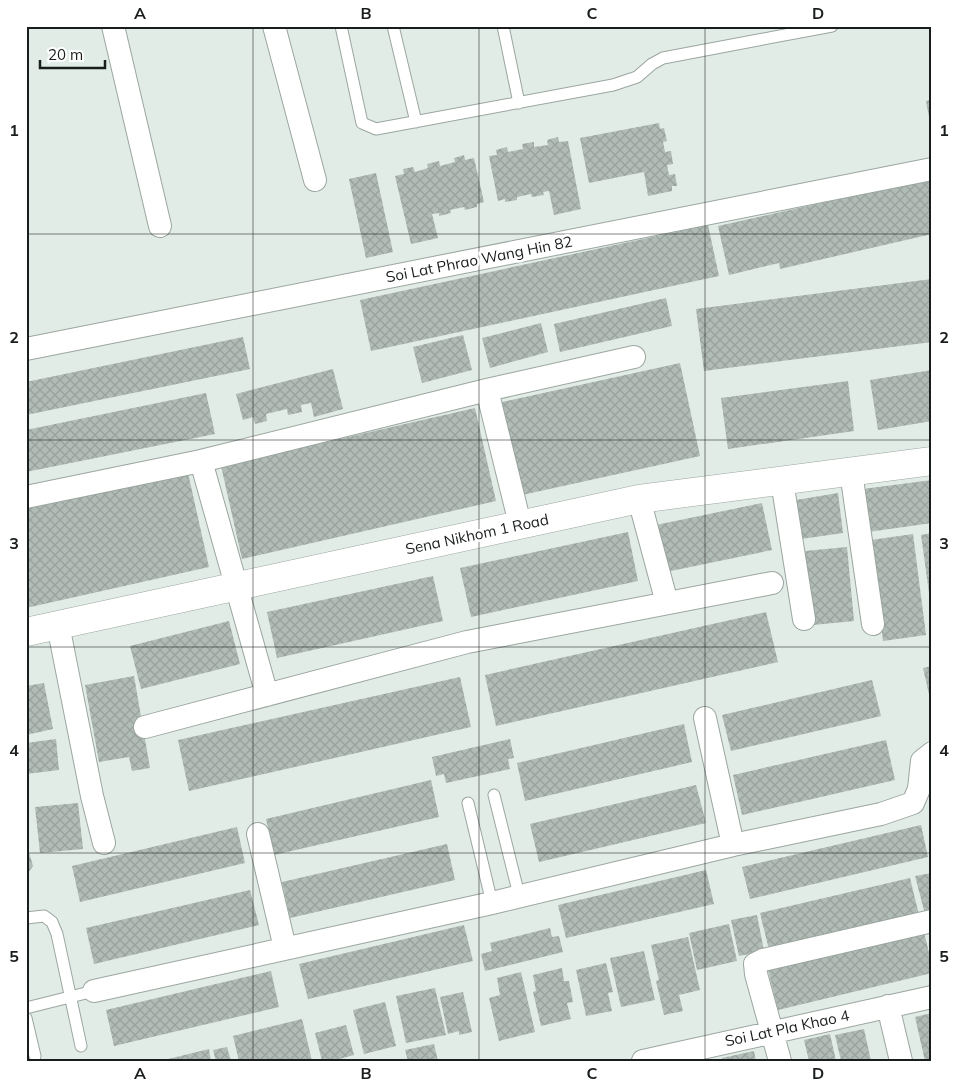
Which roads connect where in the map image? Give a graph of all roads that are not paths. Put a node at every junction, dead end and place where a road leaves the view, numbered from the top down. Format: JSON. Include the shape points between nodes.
{"nodes":[{"id":1,"x":113,"y":26,"type":"edge"},
{"id":2,"x":274,"y":26,"type":"edge"},
{"id":3,"x":341,"y":26,"type":"edge"},
{"id":4,"x":393,"y":26,"type":"edge"},
{"id":5,"x":503,"y":26,"type":"edge"},
{"id":6,"x":832,"y":26,"type":"edge"},
{"id":7,"x":519,"y":103,"type":"junction"},
{"id":8,"x":416,"y":122,"type":"junction"},
{"id":9,"x":932,"y":169,"type":"edge"},
{"id":10,"x":315,"y":180,"type":"dead end"},
{"id":11,"x":160,"y":226,"type":"dead end"},
{"id":12,"x":26,"y":349,"type":"edge"},
{"id":13,"x":634,"y":357,"type":"dead end"},
{"id":14,"x":487,"y":390,"type":"junction"},
{"id":15,"x":201,"y":461,"type":"junction"},
{"id":16,"x":932,"y":461,"type":"edge"},
{"id":17,"x":850,"y":472,"type":"junction"},
{"id":18,"x":782,"y":480,"type":"junction"},
{"id":19,"x":26,"y":497,"type":"edge"},
{"id":20,"x":639,"y":498,"type":"junction"},
{"id":21,"x":520,"y":524,"type":"junction"},
{"id":22,"x":772,"y":583,"type":"dead end"},
{"id":23,"x":237,"y":586,"type":"junction"},
{"id":24,"x":667,"y":603,"type":"junction"},
{"id":25,"x":804,"y":619,"type":"dead end"},
{"id":26,"x":873,"y":624,"type":"dead end"},
{"id":27,"x":58,"y":625,"type":"junction"},
{"id":28,"x":26,"y":632,"type":"edge"},
{"id":29,"x":267,"y":695,"type":"junction"},
{"id":30,"x":705,"y":718,"type":"dead end"},
{"id":31,"x":145,"y":727,"type":"dead end"},
{"id":32,"x":932,"y":753,"type":"edge"},
{"id":33,"x":494,"y":795,"type":"dead end"},
{"id":34,"x":468,"y":803,"type":"dead end"},
{"id":35,"x":258,"y":834,"type":"dead end"},
{"id":36,"x":104,"y":843,"type":"dead end"},
{"id":37,"x":733,"y":845,"type":"junction"},
{"id":38,"x":519,"y":895,"type":"junction"},
{"id":39,"x":492,"y":903,"type":"junction"},
{"id":40,"x":26,"y":918,"type":"edge"},
{"id":41,"x":932,"y":921,"type":"edge"},
{"id":42,"x":285,"y":948,"type":"junction"},
{"id":43,"x":94,"y":991,"type":"joint"},
{"id":44,"x":71,"y":997,"type":"junction"},
{"id":45,"x":932,"y":997,"type":"edge"},
{"id":46,"x":888,"y":1006,"type":"junction"},
{"id":47,"x":26,"y":1008,"type":"edge"},
{"id":48,"x":26,"y":1018,"type":"edge"},
{"id":49,"x":773,"y":1031,"type":"junction"},
{"id":50,"x":81,"y":1046,"type":"dead end"},
{"id":51,"x":36,"y":1056,"type":"dead end"},
{"id":52,"x":643,"y":1061,"type":"edge"},
{"id":53,"x":780,"y":1061,"type":"edge"},
{"id":54,"x":901,"y":1061,"type":"edge"}],
"edges":[{"from":1,"to":11,"type":"street"},
{"from":2,"to":10,"type":"street"},
{"from":3,"to":8,"type":"lane","via":[[362,123],[376,129]]},
{"from":4,"to":8,"type":"lane"},
{"from":5,"to":7,"type":"lane"},
{"from":6,"to":7,"type":"lane","via":[[663,58],[637,77],[613,85]]},
{"from":7,"to":8,"type":"lane"},
{"from":9,"to":12,"type":"street","name":"Soi Lat Phrao Wang Hin 82"},
{"from":13,"to":14,"type":"street"},
{"from":14,"to":15,"type":"street"},
{"from":14,"to":21,"type":"street"},
{"from":15,"to":19,"type":"street"},
{"from":15,"to":23,"type":"street"},
{"from":16,"to":17,"type":"street","name":"Sena Nikhom 1 Road"},
{"from":17,"to":18,"type":"street","name":"Sena Nikhom 1 Road"},
{"from":17,"to":26,"type":"street"},
{"from":18,"to":20,"type":"street","name":"Sena Nikhom 1 Road"},
{"from":18,"to":25,"type":"street"},
{"from":20,"to":21,"type":"street","name":"Sena Nikhom 1 Road"},
{"from":20,"to":24,"type":"street"},
{"from":21,"to":23,"type":"street","name":"Sena Nikhom 1 Road"},
{"from":22,"to":24,"type":"street"},
{"from":23,"to":27,"type":"street","name":"Sena Nikhom 1 Road"},
{"from":23,"to":29,"type":"street"},
{"from":24,"to":29,"type":"street","via":[[467,642]]},
{"from":27,"to":28,"type":"street","name":"Sena Nikhom 1 Road"},
{"from":27,"to":36,"type":"street"},
{"from":29,"to":31,"type":"street"},
{"from":30,"to":37,"type":"street"},
{"from":32,"to":37,"type":"street","via":[[922,761],[919,789],[912,803],[881,814]]},
{"from":33,"to":38,"type":"lane"},
{"from":34,"to":39,"type":"lane"},
{"from":35,"to":42,"type":"street"},
{"from":37,"to":38,"type":"street"},
{"from":38,"to":39,"type":"street"},
{"from":39,"to":42,"type":"street"},
{"from":40,"to":44,"type":"lane","via":[[44,916],[52,922]]},
{"from":41,"to":49,"type":"street","via":[[755,964]]},
{"from":42,"to":43,"type":"street"},
{"from":43,"to":44,"type":"lane"},
{"from":44,"to":47,"type":"lane"},
{"from":44,"to":50,"type":"lane"},
{"from":45,"to":46,"type":"street","name":"Soi Lat Pla Khao 4"},
{"from":46,"to":49,"type":"street","name":"Soi Lat Pla Khao 4"},
{"from":46,"to":54,"type":"street"},
{"from":48,"to":51,"type":"lane"},
{"from":49,"to":52,"type":"street","name":"Soi Lat Pla Khao 4"},
{"from":49,"to":53,"type":"street"}]}
